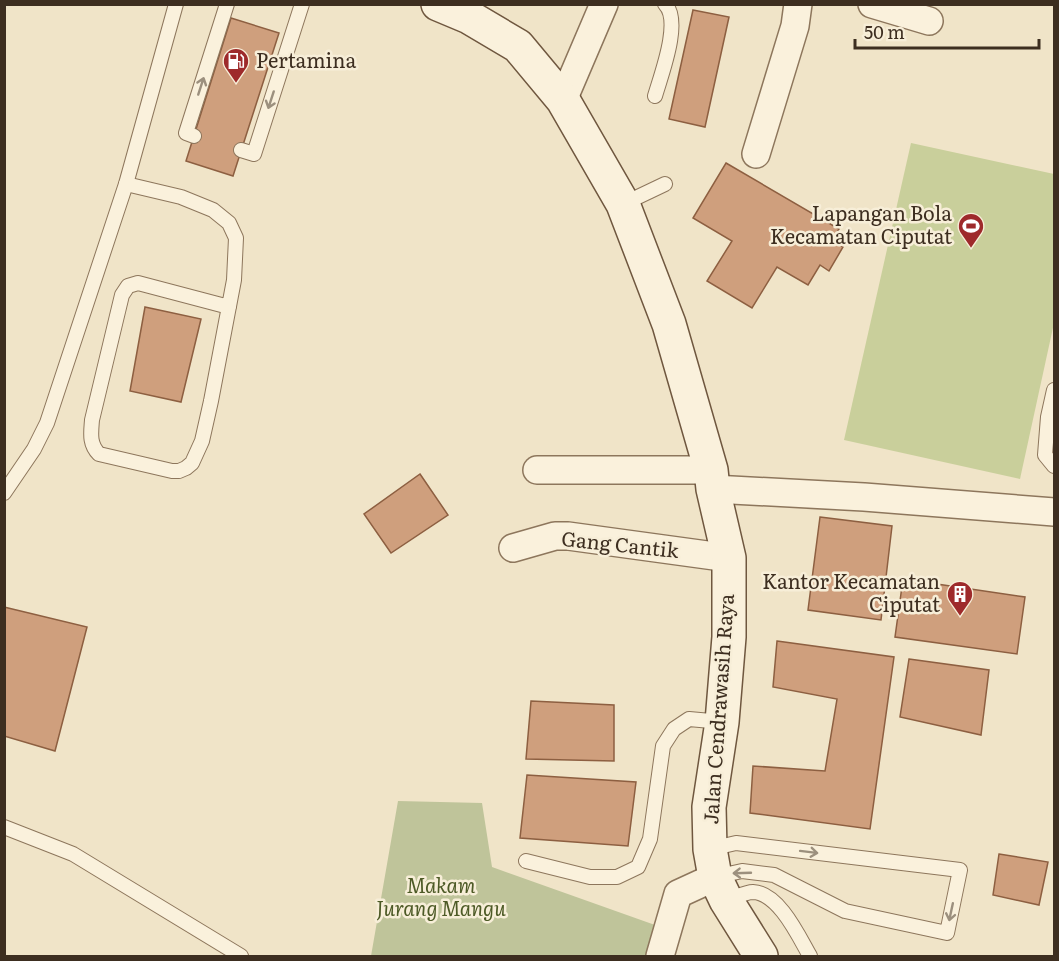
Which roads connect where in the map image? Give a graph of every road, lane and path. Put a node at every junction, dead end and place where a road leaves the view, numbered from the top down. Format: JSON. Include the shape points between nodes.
{"nodes":[{"id":1,"x":176,"y":4,"type":"edge"},
{"id":2,"x":227,"y":4,"type":"edge"},
{"id":3,"x":302,"y":4,"type":"edge"},
{"id":4,"x":438,"y":4,"type":"edge"},
{"id":5,"x":604,"y":4,"type":"edge"},
{"id":6,"x":665,"y":4,"type":"edge"},
{"id":7,"x":798,"y":4,"type":"edge"},
{"id":8,"x":872,"y":4,"type":"edge"},
{"id":9,"x":929,"y":21,"type":"dead end"},
{"id":10,"x":655,"y":96,"type":"dead end"},
{"id":11,"x":563,"y":100,"type":"junction"},
{"id":12,"x":194,"y":136,"type":"dead end"},
{"id":13,"x":241,"y":150,"type":"dead end"},
{"id":14,"x":756,"y":154,"type":"dead end"},
{"id":15,"x":126,"y":184,"type":"junction"},
{"id":16,"x":665,"y":184,"type":"dead end"},
{"id":17,"x":623,"y":204,"type":"junction"},
{"id":18,"x":229,"y":307,"type":"junction"},
{"id":19,"x":1054,"y":390,"type":"edge"},
{"id":20,"x":1054,"y":466,"type":"edge"},
{"id":21,"x":537,"y":471,"type":"dead end"},
{"id":22,"x":712,"y":479,"type":"junction"},
{"id":23,"x":4,"y":493,"type":"edge"},
{"id":24,"x":1054,"y":512,"type":"edge"},
{"id":25,"x":513,"y":548,"type":"dead end"},
{"id":26,"x":729,"y":558,"type":"junction"},
{"id":27,"x":722,"y":722,"type":"junction"},
{"id":28,"x":4,"y":827,"type":"edge"},
{"id":29,"x":776,"y":848,"type":"junction"},
{"id":30,"x":526,"y":861,"type":"dead end"},
{"id":31,"x":717,"y":875,"type":"junction"},
{"id":32,"x":774,"y":875,"type":"junction"},
{"id":33,"x":241,"y":957,"type":"edge"},
{"id":34,"x":660,"y":957,"type":"edge"},
{"id":35,"x":761,"y":957,"type":"edge"},
{"id":36,"x":810,"y":957,"type":"edge"}],
"edges":[{"from":1,"to":15,"type":"lane"},
{"from":12,"to":2,"type":"lane","one_way":true,"via":[[186,133]]},
{"from":3,"to":13,"type":"lane","one_way":true,"via":[[254,154]]},
{"from":4,"to":11,"type":"main road","name":"Jalan Cendrawasih Raya","via":[[518,46]]},
{"from":5,"to":11,"type":"street"},
{"from":6,"to":10,"type":"lane","via":[[672,18],[672,33]]},
{"from":7,"to":14,"type":"street","via":[[795,26]]},
{"from":8,"to":9,"type":"street"},
{"from":11,"to":17,"type":"main road","name":"Jalan Cendrawasih Raya"},
{"from":15,"to":18,"type":"lane","via":[[181,197],[213,210],[229,222],[236,238]]},
{"from":15,"to":23,"type":"lane","via":[[47,423]]},
{"from":16,"to":17,"type":"lane"},
{"from":17,"to":22,"type":"main road","name":"Jalan Cendrawasih Raya","via":[[669,324]]},
{"from":18,"to":18,"type":"lane","via":[[202,441],[192,463],[172,471],[99,454],[90,438],[92,420],[122,295],[128,286],[138,283]]},
{"from":19,"to":20,"type":"lane","via":[[1045,455]]},
{"from":21,"to":22,"type":"street"},
{"from":22,"to":24,"type":"street","via":[[864,497]]},
{"from":22,"to":26,"type":"main road","name":"Jalan Cendrawasih Raya"},
{"from":25,"to":26,"type":"street","name":"Gang Cantik","via":[[568,536]]},
{"from":26,"to":27,"type":"main road","name":"Jalan Cendrawasih Raya","via":[[729,637]]},
{"from":27,"to":30,"type":"lane","via":[[689,719],[674,729],[663,746],[650,839],[638,867],[617,877],[590,877]]},
{"from":27,"to":31,"type":"main road","name":"Jalan Cendrawasih Raya","via":[[709,807]]},
{"from":28,"to":33,"type":"lane","via":[[73,854]]},
{"from":29,"to":31,"type":"lane","via":[[736,843]]},
{"from":29,"to":32,"type":"lane"},
{"from":29,"to":32,"type":"lane","one_way":true,"via":[[960,870],[947,933],[845,911]]},
{"from":32,"to":31,"type":"lane","one_way":true,"via":[[742,871]]},
{"from":31,"to":34,"type":"street","via":[[678,894]]},
{"from":31,"to":35,"type":"main road"},
{"from":31,"to":36,"type":"lane","via":[[767,897],[787,916]]}]}
